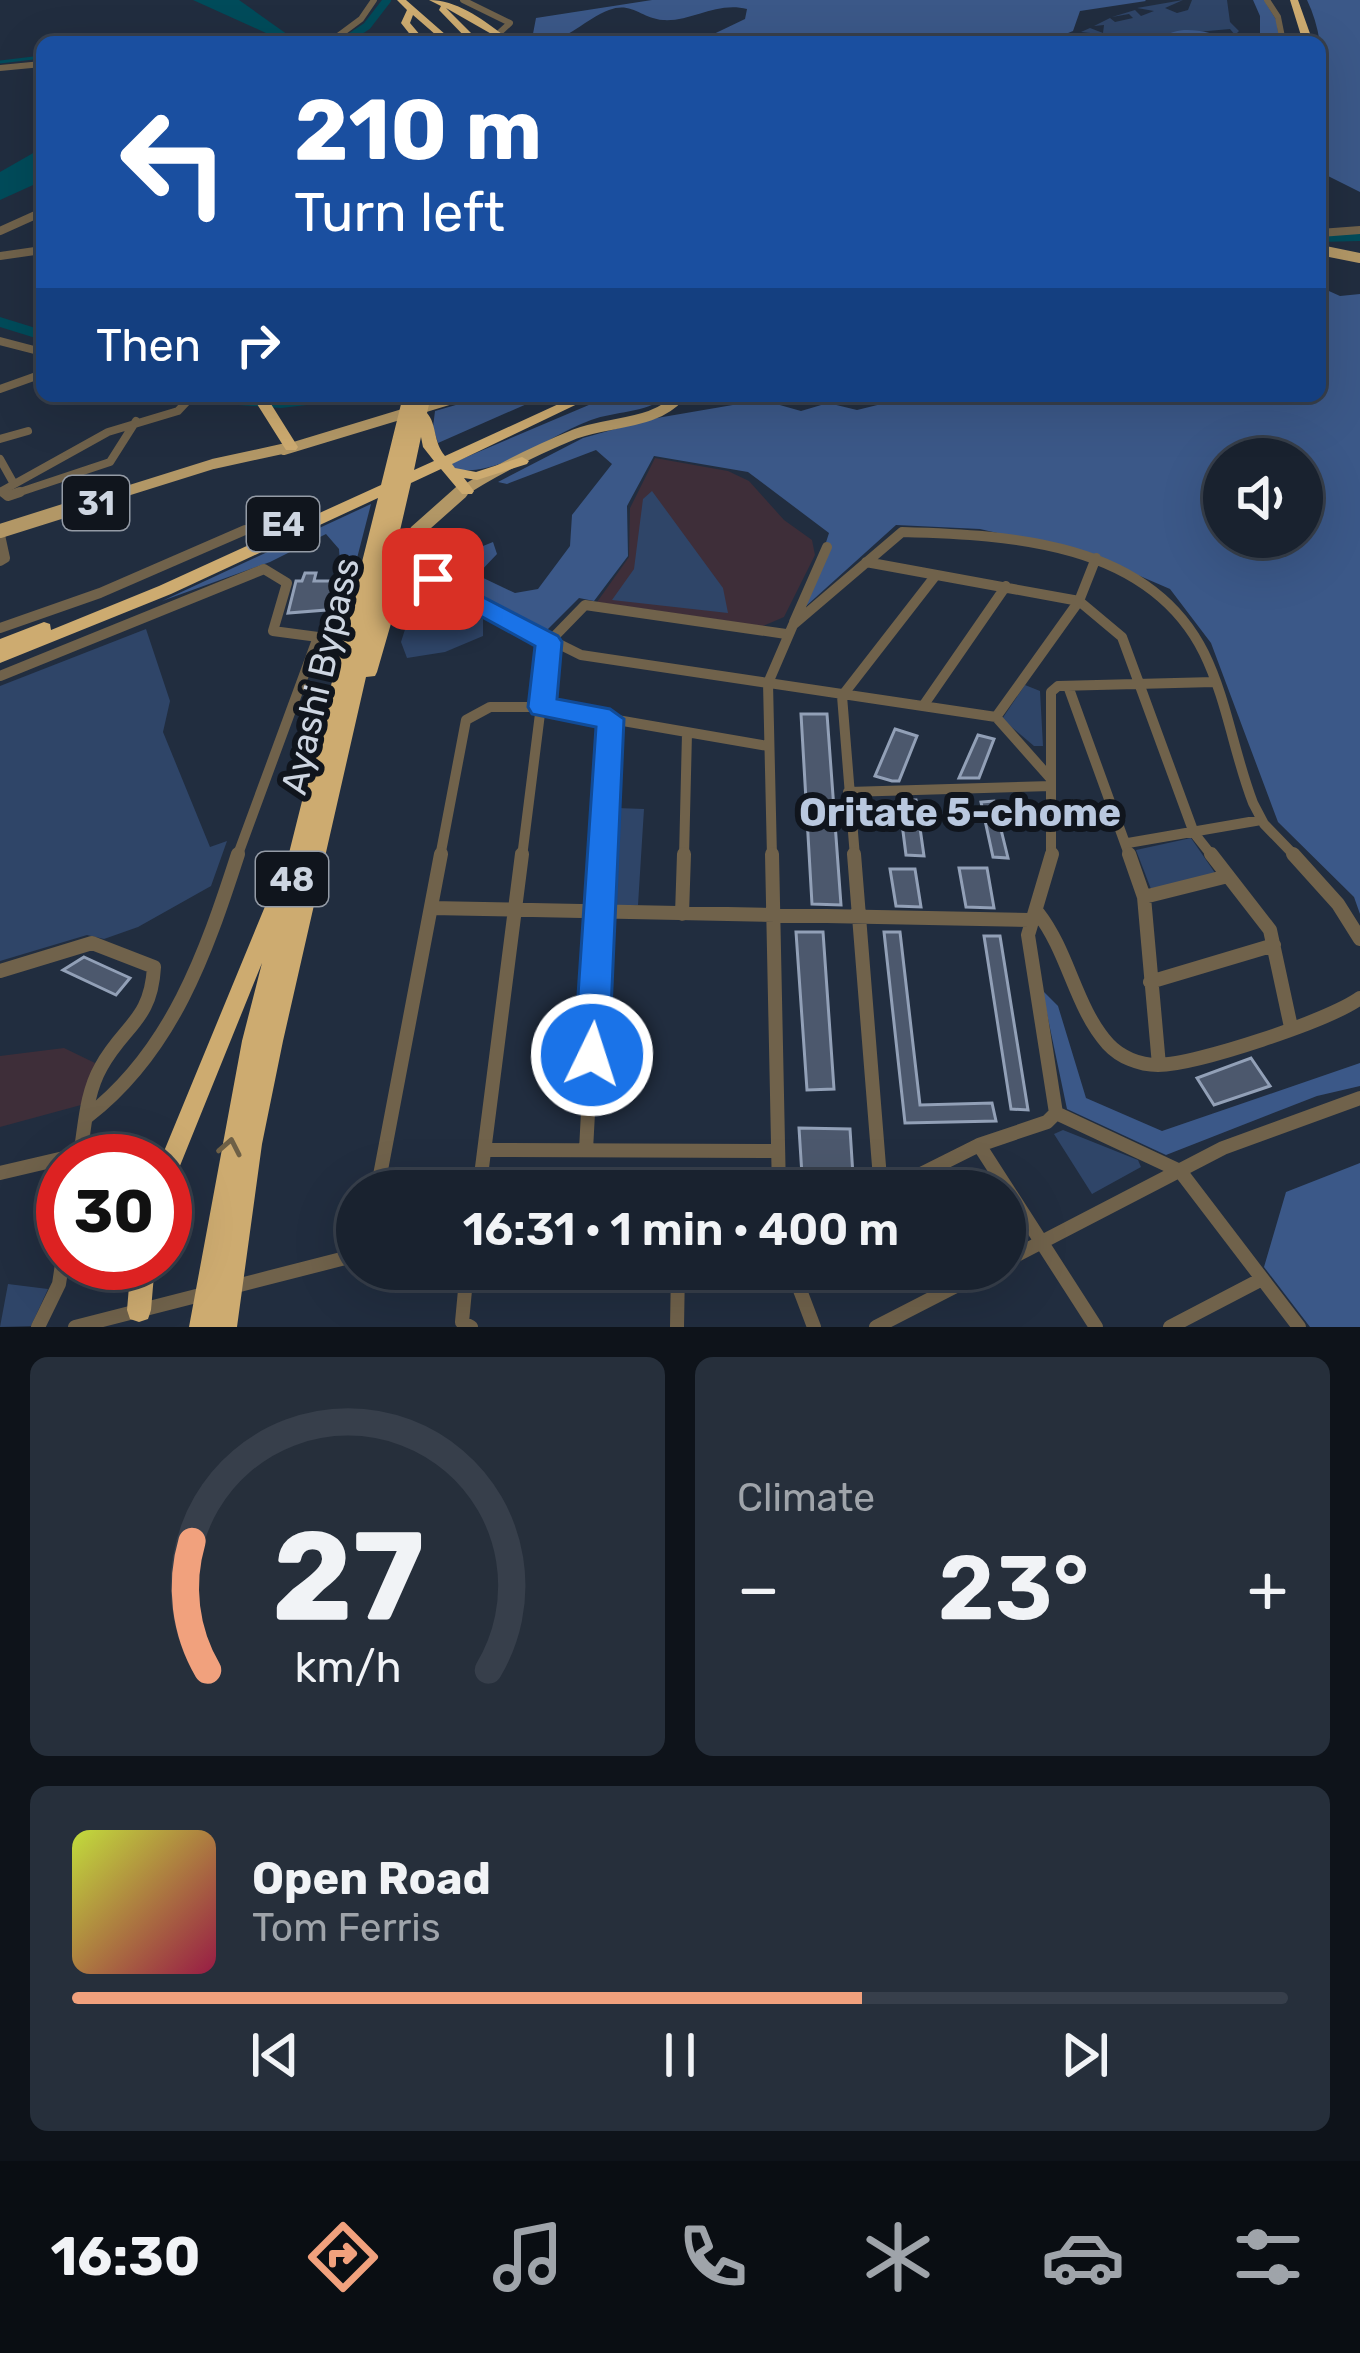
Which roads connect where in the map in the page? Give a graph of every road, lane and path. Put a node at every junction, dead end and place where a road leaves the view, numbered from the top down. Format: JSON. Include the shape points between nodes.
{"nodes":[{"id":1,"x":374,"y":0,"type":"edge"},
{"id":2,"x":432,"y":0,"type":"edge"},
{"id":3,"x":463,"y":0,"type":"edge"},
{"id":4,"x":1268,"y":0,"type":"edge"},
{"id":5,"x":1284,"y":0,"type":"edge"},
{"id":6,"x":1294,"y":0,"type":"edge"},
{"id":7,"x":403,"y":4,"type":"edge"},
{"id":8,"x":339,"y":36,"type":"edge"},
{"id":9,"x":416,"y":36,"type":"edge"},
{"id":10,"x":439,"y":36,"type":"edge"},
{"id":11,"x":473,"y":36,"type":"edge"},
{"id":12,"x":498,"y":36,"type":"edge"},
{"id":13,"x":502,"y":36,"type":"edge"},
{"id":14,"x":1281,"y":36,"type":"edge"},
{"id":15,"x":1296,"y":36,"type":"edge"},
{"id":16,"x":1306,"y":36,"type":"edge"},
{"id":17,"x":36,"y":65,"type":"edge"},
{"id":18,"x":0,"y":68,"type":"edge"},
{"id":19,"x":36,"y":215,"type":"edge"},
{"id":20,"x":1360,"y":230,"type":"edge"},
{"id":21,"x":0,"y":231,"type":"edge"},
{"id":22,"x":1326,"y":241,"type":"edge"},
{"id":23,"x":1326,"y":243,"type":"edge"},
{"id":24,"x":36,"y":251,"type":"edge"},
{"id":25,"x":0,"y":256,"type":"edge"},
{"id":26,"x":1360,"y":258,"type":"edge"},
{"id":27,"x":0,"y":340,"type":"edge"},
{"id":28,"x":36,"y":350,"type":"edge"},
{"id":29,"x":36,"y":376,"type":"edge"},
{"id":30,"x":0,"y":389,"type":"edge"},
{"id":31,"x":184,"y":402,"type":"edge"},
{"id":32,"x":267,"y":402,"type":"edge"},
{"id":33,"x":405,"y":402,"type":"edge"},
{"id":34,"x":423,"y":402,"type":"edge"},
{"id":35,"x":425,"y":402,"type":"edge"},
{"id":36,"x":442,"y":402,"type":"edge"},
{"id":37,"x":549,"y":402,"type":"edge"},
{"id":38,"x":572,"y":402,"type":"edge"},
{"id":39,"x":583,"y":402,"type":"edge"},
{"id":40,"x":675,"y":402,"type":"edge"},
{"id":41,"x":530,"y":420,"type":"junction"},
{"id":42,"x":136,"y":421,"type":"junction"},
{"id":43,"x":28,"y":431,"type":"dead end"},
{"id":44,"x":291,"y":447,"type":"junction"},
{"id":45,"x":0,"y":448,"type":"edge"},
{"id":46,"x":522,"y":460,"type":"junction"},
{"id":47,"x":446,"y":469,"type":"junction"},
{"id":48,"x":14,"y":484,"type":"junction"},
{"id":49,"x":1,"y":491,"type":"edge"},
{"id":50,"x":467,"y":491,"type":"junction"},
{"id":51,"x":393,"y":494,"type":"junction"},
{"id":52,"x":244,"y":530,"type":"dead end"},
{"id":53,"x":0,"y":533,"type":"edge"},
{"id":54,"x":827,"y":547,"type":"dead end"},
{"id":55,"x":1096,"y":558,"type":"junction"},
{"id":56,"x":0,"y":561,"type":"edge"},
{"id":57,"x":420,"y":562,"type":"junction"},
{"id":58,"x":866,"y":562,"type":"junction"},
{"id":59,"x":936,"y":574,"type":"junction"},
{"id":60,"x":1006,"y":586,"type":"junction"},
{"id":61,"x":1079,"y":601,"type":"junction"},
{"id":62,"x":0,"y":628,"type":"edge"},
{"id":63,"x":789,"y":629,"type":"junction"},
{"id":64,"x":549,"y":642,"type":"junction"},
{"id":65,"x":0,"y":645,"type":"edge"},
{"id":66,"x":0,"y":657,"type":"edge"},
{"id":67,"x":0,"y":676,"type":"edge"},
{"id":68,"x":1214,"y":682,"type":"junction"},
{"id":69,"x":768,"y":683,"type":"junction"},
{"id":70,"x":1139,"y":683,"type":"junction"},
{"id":71,"x":1068,"y":686,"type":"junction"},
{"id":72,"x":337,"y":695,"type":"junction"},
{"id":73,"x":842,"y":696,"type":"junction"},
{"id":74,"x":923,"y":706,"type":"junction"},
{"id":75,"x":542,"y":707,"type":"junction"},
{"id":76,"x":996,"y":717,"type":"junction"},
{"id":77,"x":610,"y":719,"type":"junction"},
{"id":78,"x":687,"y":733,"type":"junction"},
{"id":79,"x":768,"y":746,"type":"junction"},
{"id":80,"x":1051,"y":783,"type":"junction"},
{"id":81,"x":848,"y":792,"type":"junction"},
{"id":82,"x":1262,"y":820,"type":"junction"},
{"id":83,"x":1194,"y":833,"type":"junction"},
{"id":84,"x":1128,"y":843,"type":"junction"},
{"id":85,"x":312,"y":869,"type":"junction"},
{"id":86,"x":1224,"y":877,"type":"junction"},
{"id":87,"x":1144,"y":897,"type":"junction"},
{"id":88,"x":431,"y":908,"type":"junction"},
{"id":89,"x":515,"y":910,"type":"junction"},
{"id":90,"x":601,"y":913,"type":"junction"},
{"id":91,"x":682,"y":914,"type":"junction"},
{"id":92,"x":1034,"y":916,"type":"junction"},
{"id":93,"x":772,"y":917,"type":"junction"},
{"id":94,"x":858,"y":920,"type":"junction"},
{"id":95,"x":1360,"y":939,"type":"edge"},
{"id":96,"x":1274,"y":945,"type":"junction"},
{"id":97,"x":0,"y":971,"type":"edge"},
{"id":98,"x":1150,"y":982,"type":"junction"},
{"id":99,"x":1360,"y":998,"type":"edge"},
{"id":100,"x":1292,"y":1027,"type":"junction"},
{"id":101,"x":1159,"y":1065,"type":"junction"},
{"id":102,"x":1360,"y":1098,"type":"edge"},
{"id":103,"x":1056,"y":1113,"type":"junction"},
{"id":104,"x":88,"y":1116,"type":"junction"},
{"id":105,"x":85,"y":1134,"type":"edge"},
{"id":106,"x":182,"y":1134,"type":"edge"},
{"id":107,"x":979,"y":1145,"type":"junction"},
{"id":108,"x":486,"y":1150,"type":"junction"},
{"id":109,"x":586,"y":1150,"type":"junction"},
{"id":110,"x":776,"y":1151,"type":"junction"},
{"id":111,"x":36,"y":1169,"type":"edge"},
{"id":112,"x":381,"y":1170,"type":"edge"},
{"id":113,"x":483,"y":1170,"type":"edge"},
{"id":114,"x":777,"y":1170,"type":"edge"},
{"id":115,"x":882,"y":1170,"type":"edge"},
{"id":116,"x":927,"y":1170,"type":"edge"},
{"id":117,"x":1180,"y":1171,"type":"junction"},
{"id":118,"x":1,"y":1177,"type":"edge"},
{"id":119,"x":1040,"y":1243,"type":"junction"},
{"id":120,"x":1026,"y":1250,"type":"edge"},
{"id":121,"x":222,"y":1259,"type":"junction"},
{"id":122,"x":336,"y":1261,"type":"edge"},
{"id":123,"x":1262,"y":1279,"type":"junction"},
{"id":124,"x":56,"y":1290,"type":"edge"},
{"id":125,"x":465,"y":1290,"type":"edge"},
{"id":126,"x":678,"y":1290,"type":"edge"},
{"id":127,"x":799,"y":1290,"type":"edge"},
{"id":128,"x":948,"y":1290,"type":"edge"},
{"id":129,"x":138,"y":1318,"type":"edge"},
{"id":130,"x":1190,"y":1322,"type":"edge"},
{"id":131,"x":38,"y":1327,"type":"edge"},
{"id":132,"x":75,"y":1327,"type":"edge"},
{"id":133,"x":200,"y":1327,"type":"edge"},
{"id":134,"x":225,"y":1327,"type":"edge"},
{"id":135,"x":471,"y":1327,"type":"edge"},
{"id":136,"x":677,"y":1327,"type":"edge"},
{"id":137,"x":814,"y":1327,"type":"edge"},
{"id":138,"x":876,"y":1327,"type":"edge"},
{"id":139,"x":1096,"y":1327,"type":"edge"},
{"id":140,"x":1169,"y":1327,"type":"edge"},
{"id":141,"x":1300,"y":1327,"type":"edge"}],
"edges":[{"from":1,"to":8,"type":"street"},
{"from":2,"to":11,"type":"highway"},
{"from":2,"to":12,"type":"highway"},
{"from":3,"to":13,"type":"street","via":[[510,23]]},
{"from":4,"to":14,"type":"street"},
{"from":5,"to":15,"type":"highway"},
{"from":6,"to":16,"type":"highway"},
{"from":7,"to":9,"type":"highway"},
{"from":7,"to":10,"type":"highway"},
{"from":17,"to":18,"type":"street"},
{"from":19,"to":21,"type":"street"},
{"from":20,"to":22,"type":"street"},
{"from":23,"to":26,"type":"main road"},
{"from":24,"to":25,"type":"street"},
{"from":27,"to":28,"type":"street"},
{"from":29,"to":30,"type":"street"},
{"from":31,"to":42,"type":"street"},
{"from":32,"to":44,"type":"highway"},
{"from":33,"to":51,"type":"highway","name":"Ayashi Bypass","number":"48"},
{"from":34,"to":51,"type":"highway","name":"Ayashi Bypass","number":"48"},
{"from":35,"to":47,"type":"highway","via":[[424,433]]},
{"from":36,"to":44,"type":"main road","number":"31"},
{"from":37,"to":65,"type":"highway","number":"E4"},
{"from":38,"to":41,"type":"highway"},
{"from":39,"to":41,"type":"highway"},
{"from":40,"to":46,"type":"main road","via":[[589,428]]},
{"from":41,"to":66,"type":"highway","number":"E4","via":[[165,590]]},
{"from":42,"to":48,"type":"street"},
{"from":42,"to":49,"type":"street","via":[[110,462],[35,489]]},
{"from":43,"to":45,"type":"street"},
{"from":44,"to":53,"type":"main road","number":"31"},
{"from":45,"to":48,"type":"street"},
{"from":46,"to":47,"type":"highway","via":[[477,476]]},
{"from":46,"to":50,"type":"main road"},
{"from":47,"to":50,"type":"highway"},
{"from":48,"to":49,"type":"street"},
{"from":50,"to":57,"type":"main road","via":[[420,524]]},
{"from":51,"to":72,"type":"highway","name":"Ayashi Bypass","number":"48"},
{"from":51,"to":85,"type":"highway","name":"Ayashi Bypass","number":"48"},
{"from":52,"to":62,"type":"street"},
{"from":53,"to":56,"type":"street"},
{"from":54,"to":63,"type":"street"},
{"from":55,"to":58,"type":"street","via":[[1001,538],[902,532]]},
{"from":55,"to":61,"type":"street"},
{"from":55,"to":68,"type":"street","via":[[1162,594],[1190,624]]},
{"from":57,"to":64,"type":"street","via":[[440,585]]},
{"from":57,"to":85,"type":"highway","via":[[396,579]]},
{"from":58,"to":59,"type":"street"},
{"from":58,"to":63,"type":"street"},
{"from":59,"to":60,"type":"street"},
{"from":59,"to":73,"type":"street"},
{"from":60,"to":61,"type":"street"},
{"from":60,"to":74,"type":"street"},
{"from":61,"to":70,"type":"street","via":[[1122,637]]},
{"from":61,"to":76,"type":"street"},
{"from":63,"to":64,"type":"street","via":[[585,604]]},
{"from":63,"to":69,"type":"street"},
{"from":64,"to":69,"type":"street","via":[[581,656]]},
{"from":64,"to":75,"type":"street"},
{"from":67,"to":104,"type":"street","via":[[266,569],[287,583],[273,631],[318,638],[213,927],[160,1044],[115,1100]]},
{"from":68,"to":70,"type":"street"},
{"from":68,"to":82,"type":"street"},
{"from":69,"to":73,"type":"street"},
{"from":69,"to":79,"type":"street"},
{"from":70,"to":71,"type":"street"},
{"from":70,"to":83,"type":"street"},
{"from":71,"to":80,"type":"street","via":[[1051,692]]},
{"from":71,"to":84,"type":"street"},
{"from":72,"to":106,"type":"highway","via":[[276,905]]},
{"from":121,"to":72,"type":"highway","name":"Ayashi Bypass","number":"48","one_way":true,"via":[[253,1041]]},
{"from":73,"to":74,"type":"street"},
{"from":73,"to":81,"type":"street"},
{"from":74,"to":76,"type":"street"},
{"from":75,"to":77,"type":"street"},
{"from":75,"to":88,"type":"street","via":[[490,706],[466,720]]},
{"from":75,"to":89,"type":"street"},
{"from":76,"to":80,"type":"street"},
{"from":77,"to":78,"type":"street"},
{"from":77,"to":90,"type":"street"},
{"from":78,"to":79,"type":"street"},
{"from":78,"to":91,"type":"street"},
{"from":79,"to":93,"type":"street"},
{"from":80,"to":81,"type":"street"},
{"from":80,"to":92,"type":"street","via":[[1054,848]]},
{"from":81,"to":94,"type":"street"},
{"from":82,"to":83,"type":"street"},
{"from":82,"to":95,"type":"street","via":[[1342,905]]},
{"from":83,"to":84,"type":"street"},
{"from":83,"to":86,"type":"street"},
{"from":84,"to":87,"type":"street"},
{"from":85,"to":121,"type":"highway","name":"Ayashi Bypass","number":"48"},
{"from":86,"to":87,"type":"street"},
{"from":86,"to":96,"type":"street"},
{"from":87,"to":98,"type":"street"},
{"from":88,"to":89,"type":"street"},
{"from":88,"to":112,"type":"street"},
{"from":89,"to":90,"type":"street"},
{"from":89,"to":108,"type":"street"},
{"from":90,"to":91,"type":"street"},
{"from":90,"to":109,"type":"street"},
{"from":91,"to":93,"type":"street"},
{"from":92,"to":94,"type":"street"},
{"from":92,"to":101,"type":"street","via":[[1058,932],[1099,1037],[1115,1057]]},
{"from":92,"to":103,"type":"street","via":[[1028,935]]},
{"from":93,"to":94,"type":"street"},
{"from":93,"to":110,"type":"street"},
{"from":94,"to":115,"type":"street"},
{"from":96,"to":98,"type":"street"},
{"from":96,"to":100,"type":"street"},
{"from":97,"to":104,"type":"street","via":[[92,943],[154,967],[140,1024],[104,1062]]},
{"from":98,"to":101,"type":"street"},
{"from":99,"to":100,"type":"street","via":[[1351,1009]]},
{"from":100,"to":101,"type":"street"},
{"from":102,"to":117,"type":"street"},
{"from":103,"to":107,"type":"street"},
{"from":103,"to":117,"type":"street"},
{"from":104,"to":105,"type":"street"},
{"from":107,"to":116,"type":"street"},
{"from":107,"to":119,"type":"street"},
{"from":108,"to":109,"type":"street"},
{"from":108,"to":113,"type":"street"},
{"from":109,"to":110,"type":"street"},
{"from":110,"to":114,"type":"street"},
{"from":111,"to":118,"type":"street"},
{"from":117,"to":119,"type":"street"},
{"from":117,"to":123,"type":"street"},
{"from":119,"to":120,"type":"street"},
{"from":119,"to":139,"type":"street"},
{"from":121,"to":133,"type":"highway","name":"Ayashi Bypass","number":"48"},
{"from":121,"to":134,"type":"highway","name":"Ayashi Bypass","number":"48"},
{"from":122,"to":129,"type":"street"},
{"from":123,"to":130,"type":"street"},
{"from":123,"to":141,"type":"street"},
{"from":124,"to":131,"type":"street"},
{"from":125,"to":135,"type":"street","via":[[462,1322]]},
{"from":126,"to":136,"type":"street"},
{"from":127,"to":137,"type":"street"},
{"from":128,"to":138,"type":"street"},
{"from":129,"to":132,"type":"street"},
{"from":130,"to":140,"type":"street"}]}
